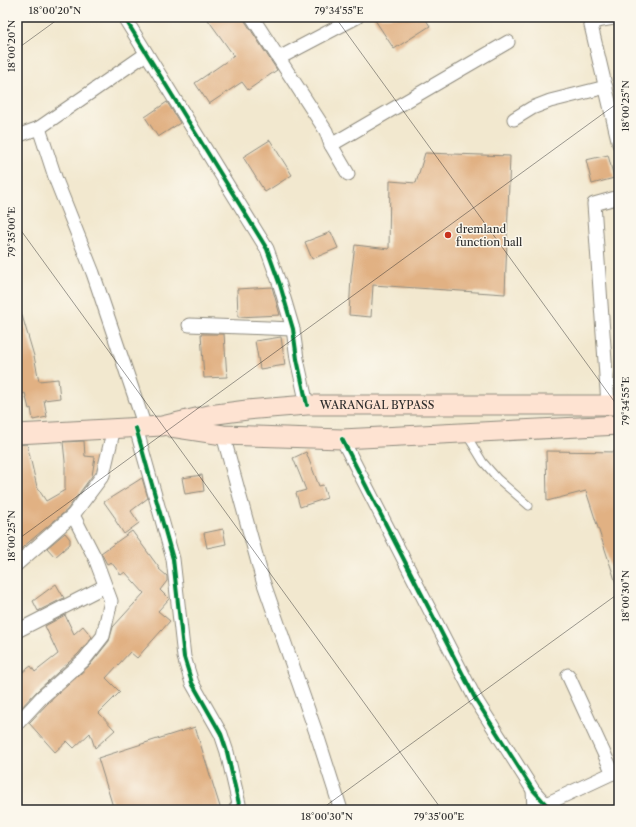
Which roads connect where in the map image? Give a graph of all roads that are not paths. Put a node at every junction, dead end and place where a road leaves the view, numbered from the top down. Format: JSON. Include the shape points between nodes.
{"nodes":[{"id":1,"x":124,"y":17,"type":"edge"},
{"id":2,"x":252,"y":17,"type":"edge"},
{"id":3,"x":357,"y":17,"type":"edge"},
{"id":4,"x":619,"y":17,"type":"edge"},
{"id":5,"x":590,"y":20,"type":"edge"},
{"id":6,"x":508,"y":42,"type":"dead end"},
{"id":7,"x":146,"y":54,"type":"junction"},
{"id":8,"x":279,"y":58,"type":"junction"},
{"id":9,"x":606,"y":87,"type":"junction"},
{"id":10,"x":514,"y":119,"type":"dead end"},
{"id":11,"x":39,"y":128,"type":"junction"},
{"id":12,"x":17,"y":136,"type":"edge"},
{"id":13,"x":619,"y":144,"type":"edge"},
{"id":14,"x":331,"y":145,"type":"junction"},
{"id":15,"x":348,"y":174,"type":"dead end"},
{"id":16,"x":619,"y":197,"type":"edge"},
{"id":17,"x":189,"y":325,"type":"dead end"},
{"id":18,"x":293,"y":329,"type":"junction"},
{"id":19,"x":613,"y":404,"type":"edge"},
{"id":20,"x":307,"y":405,"type":"junction"},
{"id":21,"x":619,"y":425,"type":"edge"},
{"id":22,"x":148,"y":427,"type":"junction"},
{"id":23,"x":114,"y":428,"type":"junction"},
{"id":24,"x":465,"y":433,"type":"junction"},
{"id":25,"x":17,"y":434,"type":"edge"},
{"id":26,"x":223,"y":435,"type":"junction"},
{"id":27,"x":342,"y":439,"type":"junction"},
{"id":28,"x":529,"y":506,"type":"dead end"},
{"id":29,"x":73,"y":515,"type":"junction"},
{"id":30,"x":17,"y":564,"type":"edge"},
{"id":31,"x":105,"y":586,"type":"junction"},
{"id":32,"x":17,"y":631,"type":"edge"},
{"id":33,"x":568,"y":675,"type":"dead end"},
{"id":34,"x":18,"y":722,"type":"edge"},
{"id":35,"x":616,"y":771,"type":"edge"},
{"id":36,"x":533,"y":790,"type":"junction"},
{"id":37,"x":548,"y":807,"type":"edge"},
{"id":38,"x":235,"y":810,"type":"edge"},
{"id":39,"x":341,"y":810,"type":"edge"},
{"id":40,"x":534,"y":810,"type":"edge"}],
"edges":[{"from":1,"to":7,"type":"street"},
{"from":2,"to":8,"type":"street"},
{"from":3,"to":8,"type":"street"},
{"from":4,"to":5,"type":"street"},
{"from":5,"to":9,"type":"street"},
{"from":6,"to":14,"type":"street"},
{"from":7,"to":11,"type":"street"},
{"from":7,"to":18,"type":"street","via":[[267,249]]},
{"from":8,"to":14,"type":"street","via":[[326,131]]},
{"from":9,"to":10,"type":"street","via":[[550,101]]},
{"from":9,"to":13,"type":"street"},
{"from":11,"to":12,"type":"street"},
{"from":11,"to":22,"type":"street"},
{"from":14,"to":15,"type":"street"},
{"from":16,"to":19,"type":"street","via":[[594,204]]},
{"from":17,"to":18,"type":"street"},
{"from":18,"to":20,"type":"street"},
{"from":19,"to":20,"type":"main road","name":"WARANGAL BYPASS"},
{"from":20,"to":22,"type":"main road","name":"WARANGAL BYPASS","via":[[209,415]]},
{"from":21,"to":24,"type":"main road"},
{"from":22,"to":23,"type":"main road","name":"WARANGAL BYPASS"},
{"from":22,"to":26,"type":"main road"},
{"from":22,"to":38,"type":"street","via":[[173,559],[184,657],[192,683],[221,734],[239,804]]},
{"from":23,"to":25,"type":"main road","name":"WARANGAL BYPASS"},
{"from":23,"to":29,"type":"street","via":[[103,475]]},
{"from":24,"to":27,"type":"main road"},
{"from":24,"to":28,"type":"lane","via":[[483,462]]},
{"from":26,"to":27,"type":"main road"},
{"from":26,"to":39,"type":"street","via":[[263,581]]},
{"from":27,"to":36,"type":"street","via":[[476,700]]},
{"from":29,"to":30,"type":"street"},
{"from":29,"to":31,"type":"street","via":[[95,558]]},
{"from":31,"to":32,"type":"street"},
{"from":31,"to":34,"type":"street","via":[[111,601],[103,636],[84,660]]},
{"from":33,"to":35,"type":"street"},
{"from":35,"to":37,"type":"street"},
{"from":36,"to":37,"type":"street"},
{"from":36,"to":40,"type":"street"}]}
